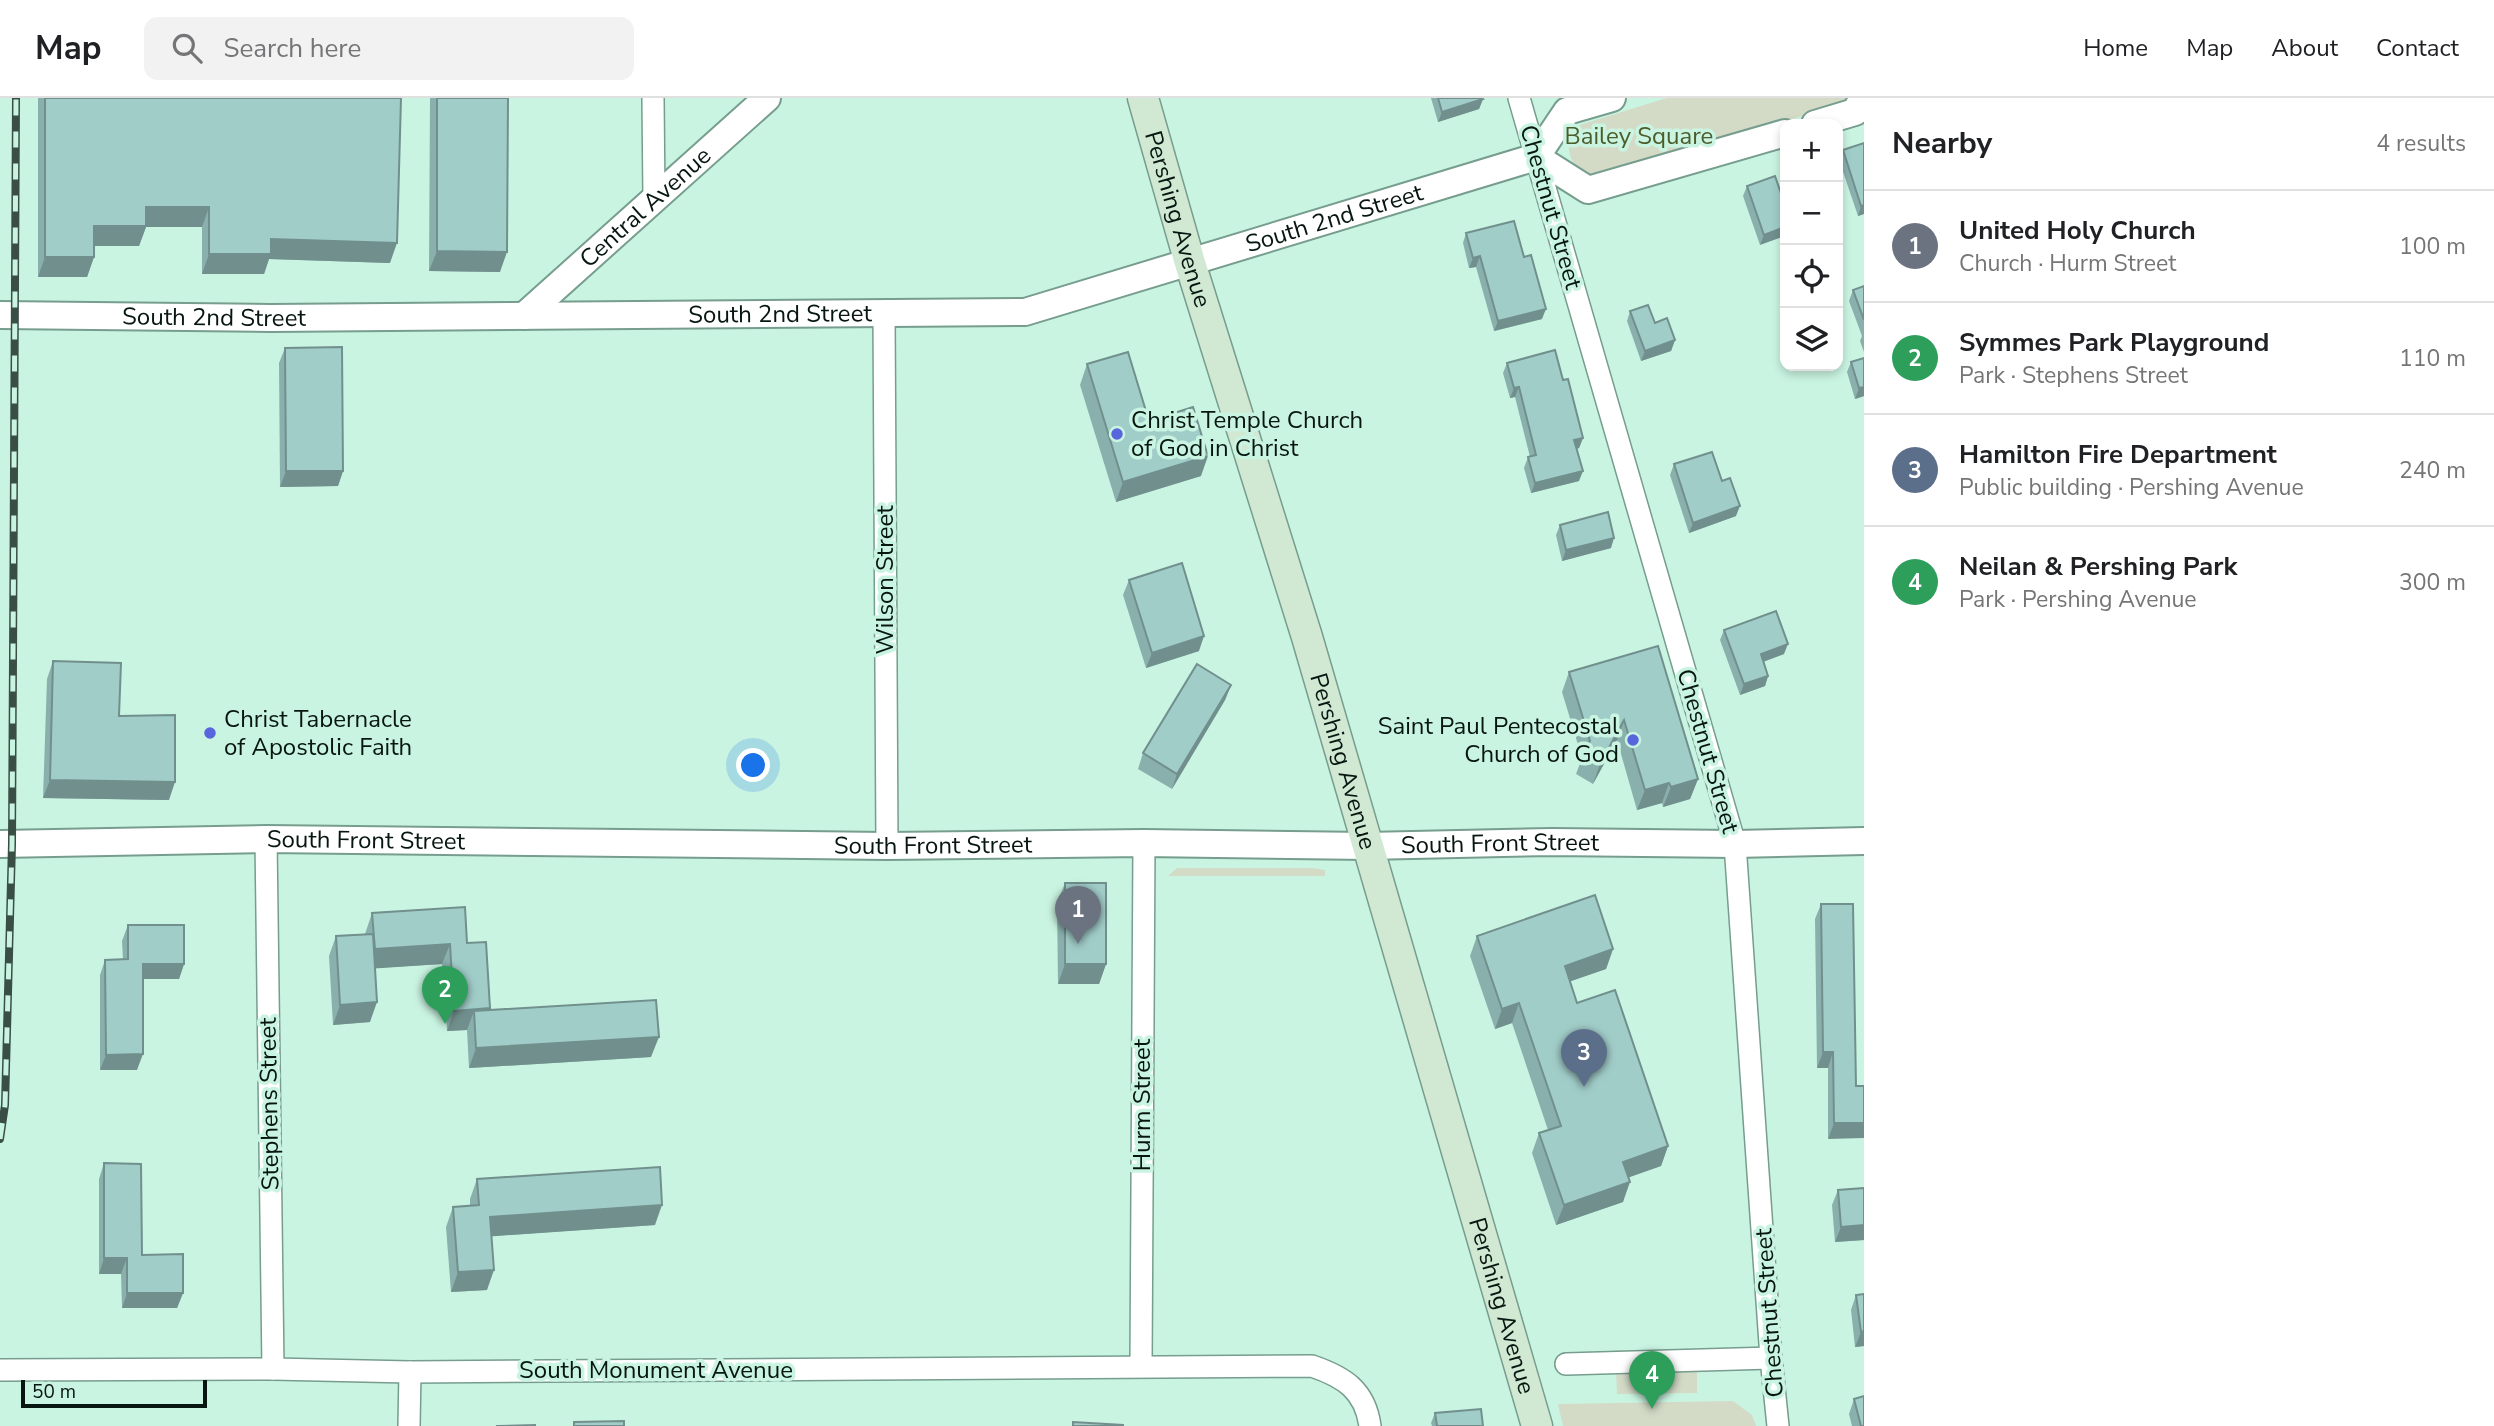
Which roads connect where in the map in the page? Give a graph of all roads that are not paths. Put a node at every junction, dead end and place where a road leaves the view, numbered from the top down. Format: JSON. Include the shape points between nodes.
{"nodes":[{"id":1,"x":653,"y":98,"type":"edge"},
{"id":2,"x":766,"y":98,"type":"edge"},
{"id":3,"x":1143,"y":98,"type":"edge"},
{"id":4,"x":1519,"y":98,"type":"edge"},
{"id":5,"x":1612,"y":98,"type":"edge"},
{"id":6,"x":1863,"y":98,"type":"edge"},
{"id":7,"x":1833,"y":119,"type":"edge"},
{"id":8,"x":1780,"y":134,"type":"edge"},
{"id":9,"x":1536,"y":157,"type":"junction"},
{"id":10,"x":654,"y":199,"type":"junction"},
{"id":11,"x":1190,"y":263,"type":"junction"},
{"id":12,"x":884,"y":313,"type":"junction"},
{"id":13,"x":0,"y":314,"type":"edge"},
{"id":14,"x":524,"y":316,"type":"junction"},
{"id":15,"x":266,"y":839,"type":"junction"},
{"id":16,"x":1864,"y":841,"type":"edge"},
{"id":17,"x":0,"y":844,"type":"edge"},
{"id":18,"x":1144,"y":844,"type":"junction"},
{"id":19,"x":1735,"y":844,"type":"junction"},
{"id":20,"x":887,"y":846,"type":"junction"},
{"id":21,"x":1367,"y":846,"type":"junction"},
{"id":22,"x":1771,"y":1359,"type":"junction"},
{"id":23,"x":1566,"y":1364,"type":"dead end"},
{"id":24,"x":1141,"y":1366,"type":"junction"},
{"id":25,"x":273,"y":1369,"type":"junction"},
{"id":26,"x":0,"y":1370,"type":"edge"},
{"id":27,"x":410,"y":1372,"type":"junction"},
{"id":28,"x":409,"y":1426,"type":"edge"},
{"id":29,"x":1370,"y":1426,"type":"edge"},
{"id":30,"x":1537,"y":1426,"type":"edge"},
{"id":31,"x":1778,"y":1426,"type":"edge"}],
"edges":[{"from":1,"to":10,"type":"street"},
{"from":2,"to":10,"type":"street","name":"Central Avenue"},
{"from":3,"to":11,"type":"main road","name":"Pershing Avenue"},
{"from":4,"to":9,"type":"street","name":"Chestnut Street"},
{"from":5,"to":9,"type":"street","via":[[1567,111]]},
{"from":6,"to":7,"type":"street","via":[[1855,113]]},
{"from":8,"to":9,"type":"street","via":[[1588,190]]},
{"from":9,"to":11,"type":"street","name":"South 2nd Street"},
{"from":9,"to":19,"type":"street","name":"Chestnut Street"},
{"from":10,"to":14,"type":"street","name":"Central Avenue"},
{"from":11,"to":12,"type":"street","name":"South 2nd Street","via":[[1025,312]]},
{"from":11,"to":21,"type":"main road","name":"Pershing Avenue"},
{"from":12,"to":14,"type":"street","name":"South 2nd Street"},
{"from":12,"to":20,"type":"street","name":"Wilson Street"},
{"from":13,"to":14,"type":"street","name":"South 2nd Street"},
{"from":15,"to":17,"type":"street","name":"South Front Street"},
{"from":15,"to":20,"type":"street","name":"South Front Street"},
{"from":15,"to":25,"type":"street","name":"Stephens Street"},
{"from":16,"to":19,"type":"street","name":"South Front Street"},
{"from":18,"to":20,"type":"street","name":"South Front Street"},
{"from":18,"to":21,"type":"street","name":"South Front Street"},
{"from":18,"to":24,"type":"street","name":"Hurm Street"},
{"from":19,"to":21,"type":"street","name":"South Front Street"},
{"from":19,"to":22,"type":"street","name":"Chestnut Street"},
{"from":21,"to":30,"type":"main road","name":"Pershing Avenue"},
{"from":22,"to":23,"type":"street"},
{"from":22,"to":31,"type":"street","name":"Chestnut Street"},
{"from":24,"to":27,"type":"street","name":"South Monument Avenue"},
{"from":24,"to":29,"type":"street","name":"South Monument Avenue","via":[[1312,1366],[1338,1375],[1356,1392],[1368,1410]]},
{"from":25,"to":26,"type":"street","name":"South Monument Avenue"},
{"from":25,"to":27,"type":"street","name":"South Monument Avenue"},
{"from":27,"to":28,"type":"street"}]}
